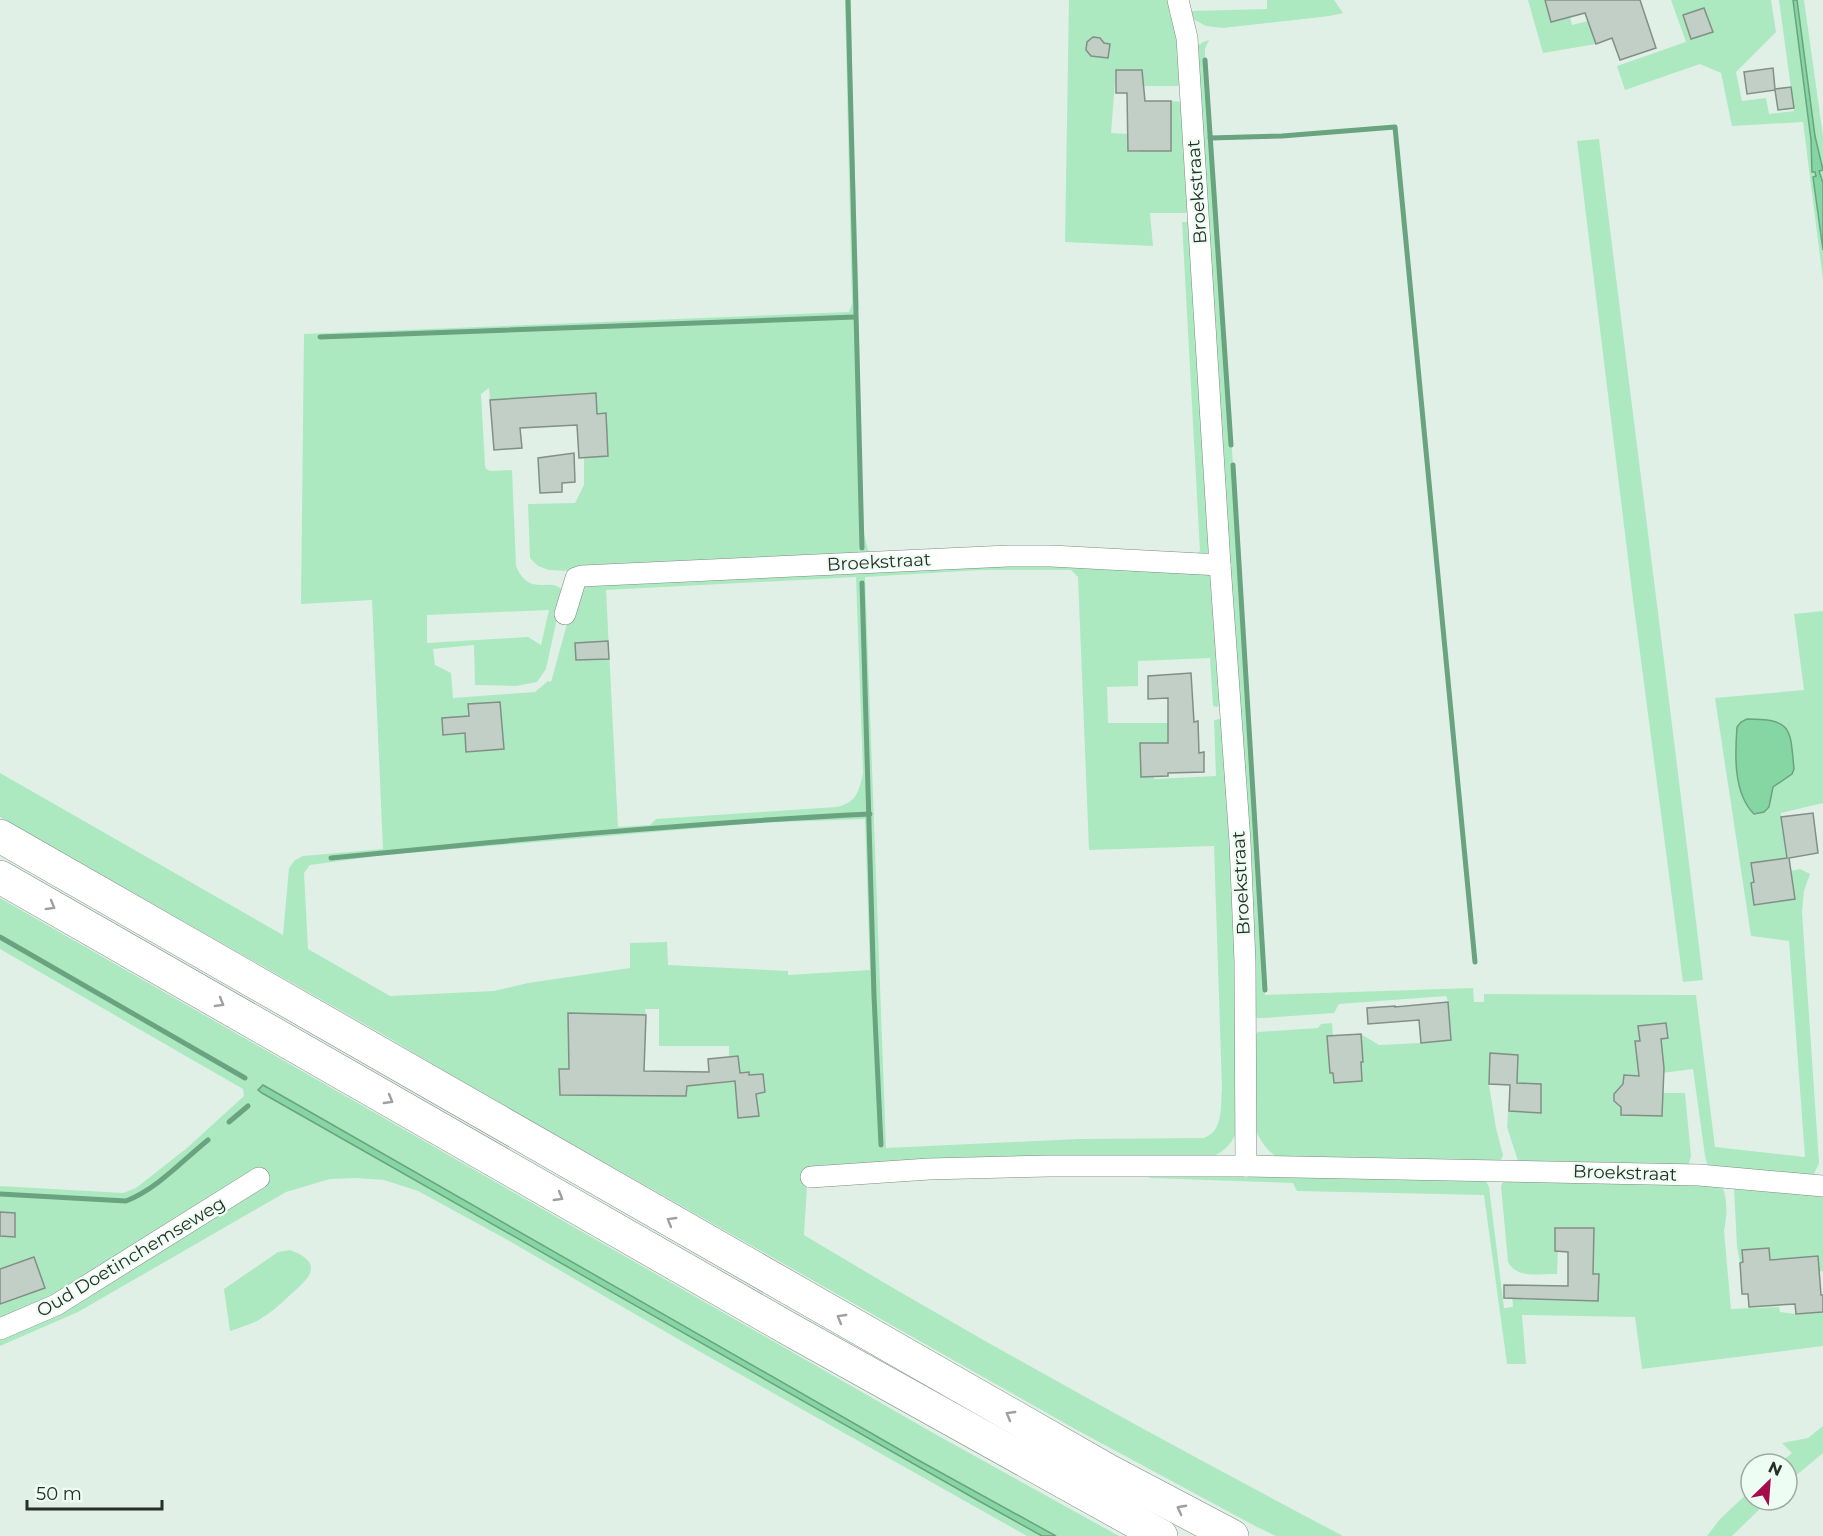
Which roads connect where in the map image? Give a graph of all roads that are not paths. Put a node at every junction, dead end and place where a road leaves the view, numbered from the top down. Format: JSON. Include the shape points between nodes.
{"nodes":[{"id":1,"x":1178,"y":0,"type":"edge"},
{"id":2,"x":1220,"y":565,"type":"junction"},
{"id":3,"x":565,"y":614,"type":"dead end"},
{"id":4,"x":0,"y":836,"type":"edge"},
{"id":5,"x":0,"y":877,"type":"edge"},
{"id":6,"x":1246,"y":1166,"type":"junction"},
{"id":7,"x":811,"y":1177,"type":"dead end"},
{"id":8,"x":260,"y":1178,"type":"dead end"},
{"id":9,"x":1823,"y":1186,"type":"edge"},
{"id":10,"x":0,"y":1329,"type":"edge"},
{"id":11,"x":1161,"y":1536,"type":"edge"},
{"id":12,"x":1233,"y":1536,"type":"edge"}],
"edges":[{"from":1,"to":2,"type":"street","name":"Broekstraat","via":[[1187,38]]},
{"from":2,"to":3,"type":"street","name":"Broekstraat","via":[[1008,556],[582,576],[576,578]]},
{"from":2,"to":6,"type":"street","name":"Broekstraat","via":[[1240,842]]},
{"from":12,"to":4,"type":"highway","one_way":true,"via":[[1086,1458]]},
{"from":5,"to":11,"type":"highway","one_way":true,"via":[[799,1334]]},
{"from":6,"to":7,"type":"street","name":"Broekstraat","via":[[1038,1166]]},
{"from":6,"to":9,"type":"street","name":"Broekstraat","via":[[1688,1174]]},
{"from":8,"to":10,"type":"street","name":"Oud Doetinchemseweg","via":[[56,1305]]}]}
